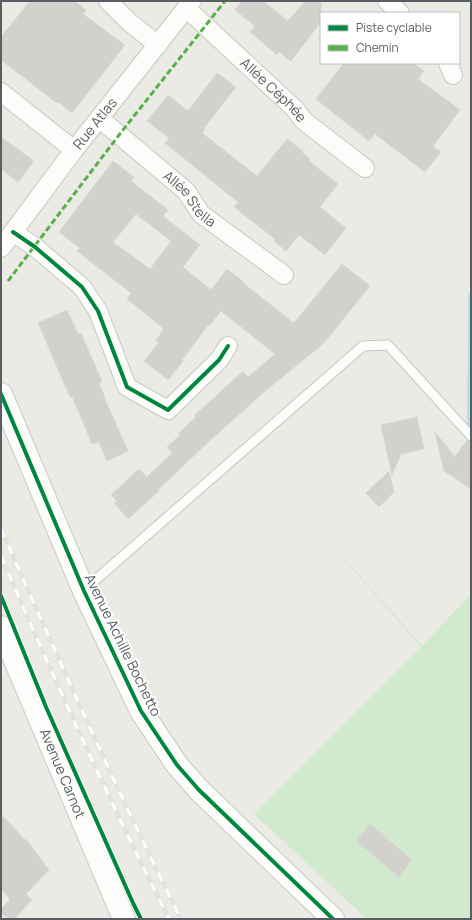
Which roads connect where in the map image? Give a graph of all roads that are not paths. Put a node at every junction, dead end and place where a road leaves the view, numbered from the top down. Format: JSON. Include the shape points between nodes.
{"nodes":[{"id":1,"x":108,"y":1,"type":"edge"},
{"id":2,"x":387,"y":1,"type":"edge"},
{"id":3,"x":189,"y":4,"type":"edge"},
{"id":4,"x":399,"y":12,"type":"edge"},
{"id":5,"x":158,"y":44,"type":"junction"},
{"id":6,"x":1,"y":92,"type":"edge"},
{"id":7,"x":99,"y":118,"type":"junction"},
{"id":8,"x":74,"y":150,"type":"junction"},
{"id":9,"x":365,"y":168,"type":"dead end"},
{"id":10,"x":13,"y":232,"type":"junction"},
{"id":11,"x":1,"y":248,"type":"edge"},
{"id":12,"x":284,"y":275,"type":"dead end"},
{"id":13,"x":228,"y":346,"type":"dead end"},
{"id":14,"x":1,"y":394,"type":"edge"},
{"id":15,"x":471,"y":436,"type":"edge"},
{"id":16,"x":84,"y":591,"type":"junction"},
{"id":17,"x":1,"y":627,"type":"edge"},
{"id":18,"x":124,"y":919,"type":"edge"},
{"id":19,"x":333,"y":919,"type":"edge"}],
"edges":[{"from":1,"to":5,"type":"street","via":[[129,22]]},
{"from":2,"to":4,"type":"street"},
{"from":3,"to":5,"type":"street","name":"Rue Atlas"},
{"from":3,"to":9,"type":"street","name":"Allée Céphée","via":[[296,109],[304,121]]},
{"from":5,"to":7,"type":"street","name":"Rue Atlas"},
{"from":6,"to":8,"type":"street"},
{"from":7,"to":8,"type":"street","name":"Rue Atlas"},
{"from":7,"to":12,"type":"street","name":"Allée Stella","via":[[186,191],[201,214]]},
{"from":8,"to":10,"type":"street","name":"Rue Atlas"},
{"from":10,"to":11,"type":"street","name":"Rue Atlas"},
{"from":10,"to":13,"type":"street","via":[[82,287],[98,311],[127,387],[168,410],[219,360]]},
{"from":14,"to":16,"type":"street","name":"Avenue Achille Bochetto"},
{"from":15,"to":16,"type":"lane","via":[[388,345],[363,346]]},
{"from":16,"to":19,"type":"street","name":"Avenue Achille Bochetto","via":[[141,711],[177,765],[199,790]]},
{"from":17,"to":18,"type":"street","name":"Avenue Carnot"}]}
